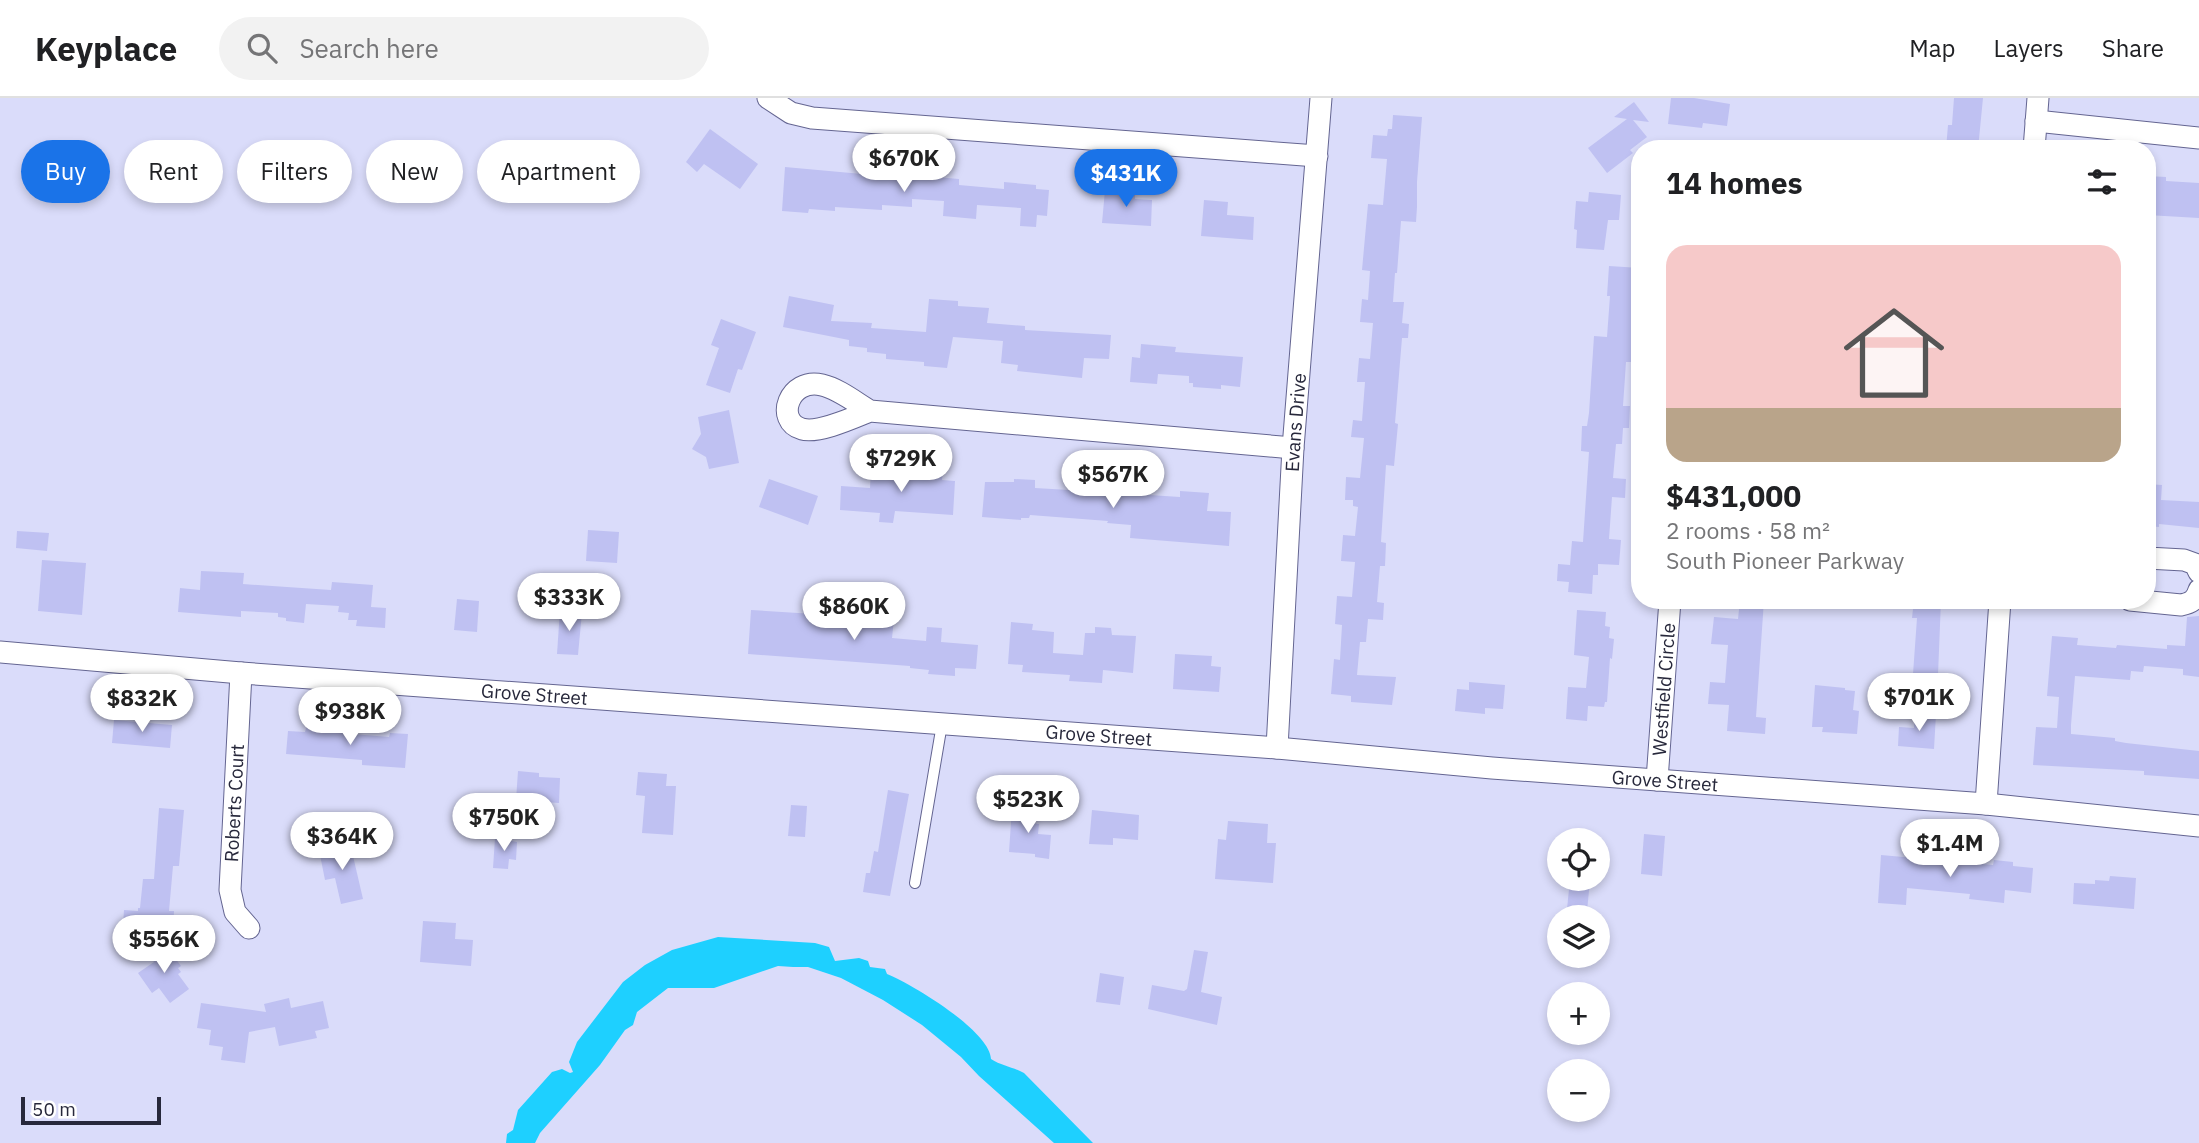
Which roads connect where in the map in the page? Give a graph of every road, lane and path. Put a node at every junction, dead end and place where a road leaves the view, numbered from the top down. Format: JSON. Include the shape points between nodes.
{"nodes":[{"id":1,"x":768,"y":98,"type":"edge"},
{"id":2,"x":1321,"y":98,"type":"edge"},
{"id":3,"x":2038,"y":98,"type":"edge"},
{"id":4,"x":2036,"y":121,"type":"junction"},
{"id":5,"x":2199,"y":138,"type":"edge"},
{"id":6,"x":2035,"y":140,"type":"edge"},
{"id":7,"x":1317,"y":156,"type":"junction"},
{"id":8,"x":870,"y":411,"type":"dead end"},
{"id":9,"x":1293,"y":448,"type":"junction"},
{"id":10,"x":2156,"y":558,"type":"edge"},
{"id":11,"x":2199,"y":572,"type":"edge"},
{"id":12,"x":2199,"y":590,"type":"edge"},
{"id":13,"x":2156,"y":603,"type":"edge"},
{"id":14,"x":1669,"y":609,"type":"edge"},
{"id":15,"x":1999,"y":609,"type":"edge"},
{"id":16,"x":0,"y":652,"type":"edge"},
{"id":17,"x":241,"y":673,"type":"junction"},
{"id":18,"x":942,"y":724,"type":"junction"},
{"id":19,"x":1276,"y":748,"type":"junction"},
{"id":20,"x":1657,"y":780,"type":"junction"},
{"id":21,"x":1986,"y":804,"type":"junction"},
{"id":22,"x":2199,"y":826,"type":"edge"},
{"id":23,"x":915,"y":883,"type":"dead end"},
{"id":24,"x":249,"y":928,"type":"dead end"}],
"edges":[{"from":1,"to":7,"type":"street","via":[[791,113],[812,118]]},
{"from":2,"to":7,"type":"street","name":"Evans Drive"},
{"from":3,"to":4,"type":"street"},
{"from":4,"to":5,"type":"street"},
{"from":4,"to":6,"type":"street"},
{"from":7,"to":9,"type":"street","name":"Evans Drive"},
{"from":8,"to":9,"type":"street"},
{"from":9,"to":19,"type":"street","name":"Evans Drive"},
{"from":10,"to":11,"type":"street","via":[[2185,560]]},
{"from":12,"to":13,"type":"street","via":[[2189,603]]},
{"from":14,"to":20,"type":"street","name":"Westfield Circle"},
{"from":15,"to":21,"type":"street"},
{"from":16,"to":17,"type":"street","name":"Grove Street"},
{"from":17,"to":18,"type":"street","name":"Grove Street"},
{"from":17,"to":24,"type":"street","name":"Roberts Court","via":[[230,890],[236,912]]},
{"from":18,"to":19,"type":"street","name":"Grove Street"},
{"from":18,"to":23,"type":"lane"},
{"from":19,"to":20,"type":"street","name":"Grove Street"},
{"from":20,"to":21,"type":"street","name":"Grove Street"},
{"from":21,"to":22,"type":"street","name":"Grove Street"}]}
